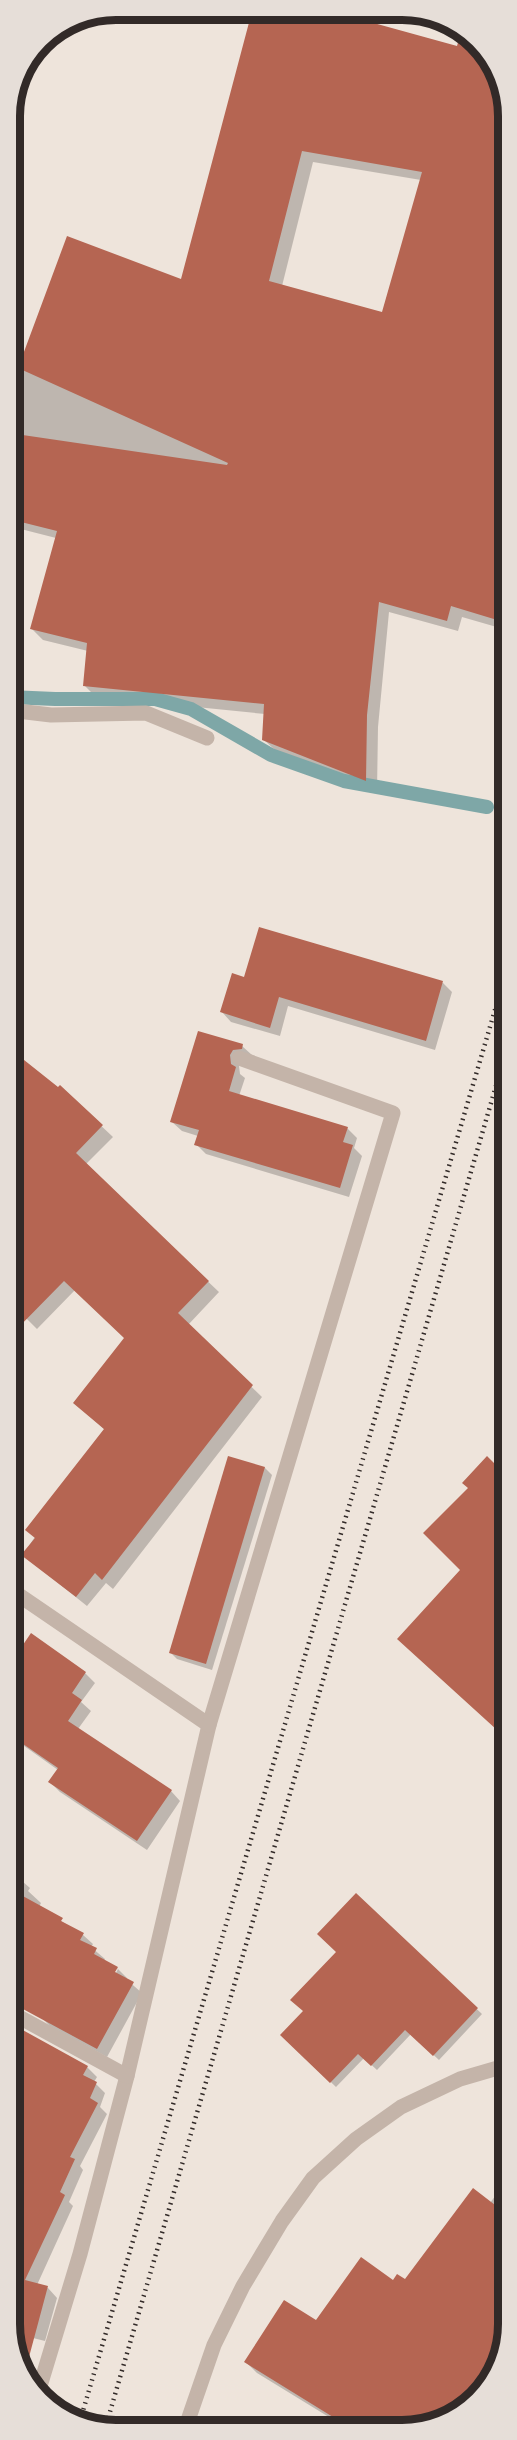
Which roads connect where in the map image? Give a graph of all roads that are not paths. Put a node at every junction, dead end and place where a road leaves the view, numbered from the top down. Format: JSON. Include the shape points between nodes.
{"nodes":[{"id":1,"x":20,"y":712,"type":"edge"},
{"id":2,"x":207,"y":738,"type":"dead end"},
{"id":3,"x":239,"y":1058,"type":"dead end"},
{"id":4,"x":20,"y":1596,"type":"edge"},
{"id":5,"x":209,"y":1725,"type":"junction"},
{"id":6,"x":20,"y":2017,"type":"edge"},
{"id":7,"x":497,"y":2068,"type":"edge"},
{"id":8,"x":127,"y":2076,"type":"junction"},
{"id":9,"x":41,"y":2384,"type":"edge"},
{"id":10,"x":188,"y":2420,"type":"edge"}],
"edges":[{"from":1,"to":2,"type":"street","via":[[146,713]]},
{"from":3,"to":5,"type":"street","via":[[393,1113]]},
{"from":4,"to":5,"type":"street"},
{"from":5,"to":8,"type":"street"},
{"from":6,"to":8,"type":"street"},
{"from":7,"to":10,"type":"street","via":[[460,2079],[401,2106],[313,2178],[243,2286],[214,2345]]},
{"from":8,"to":9,"type":"street"}]}
